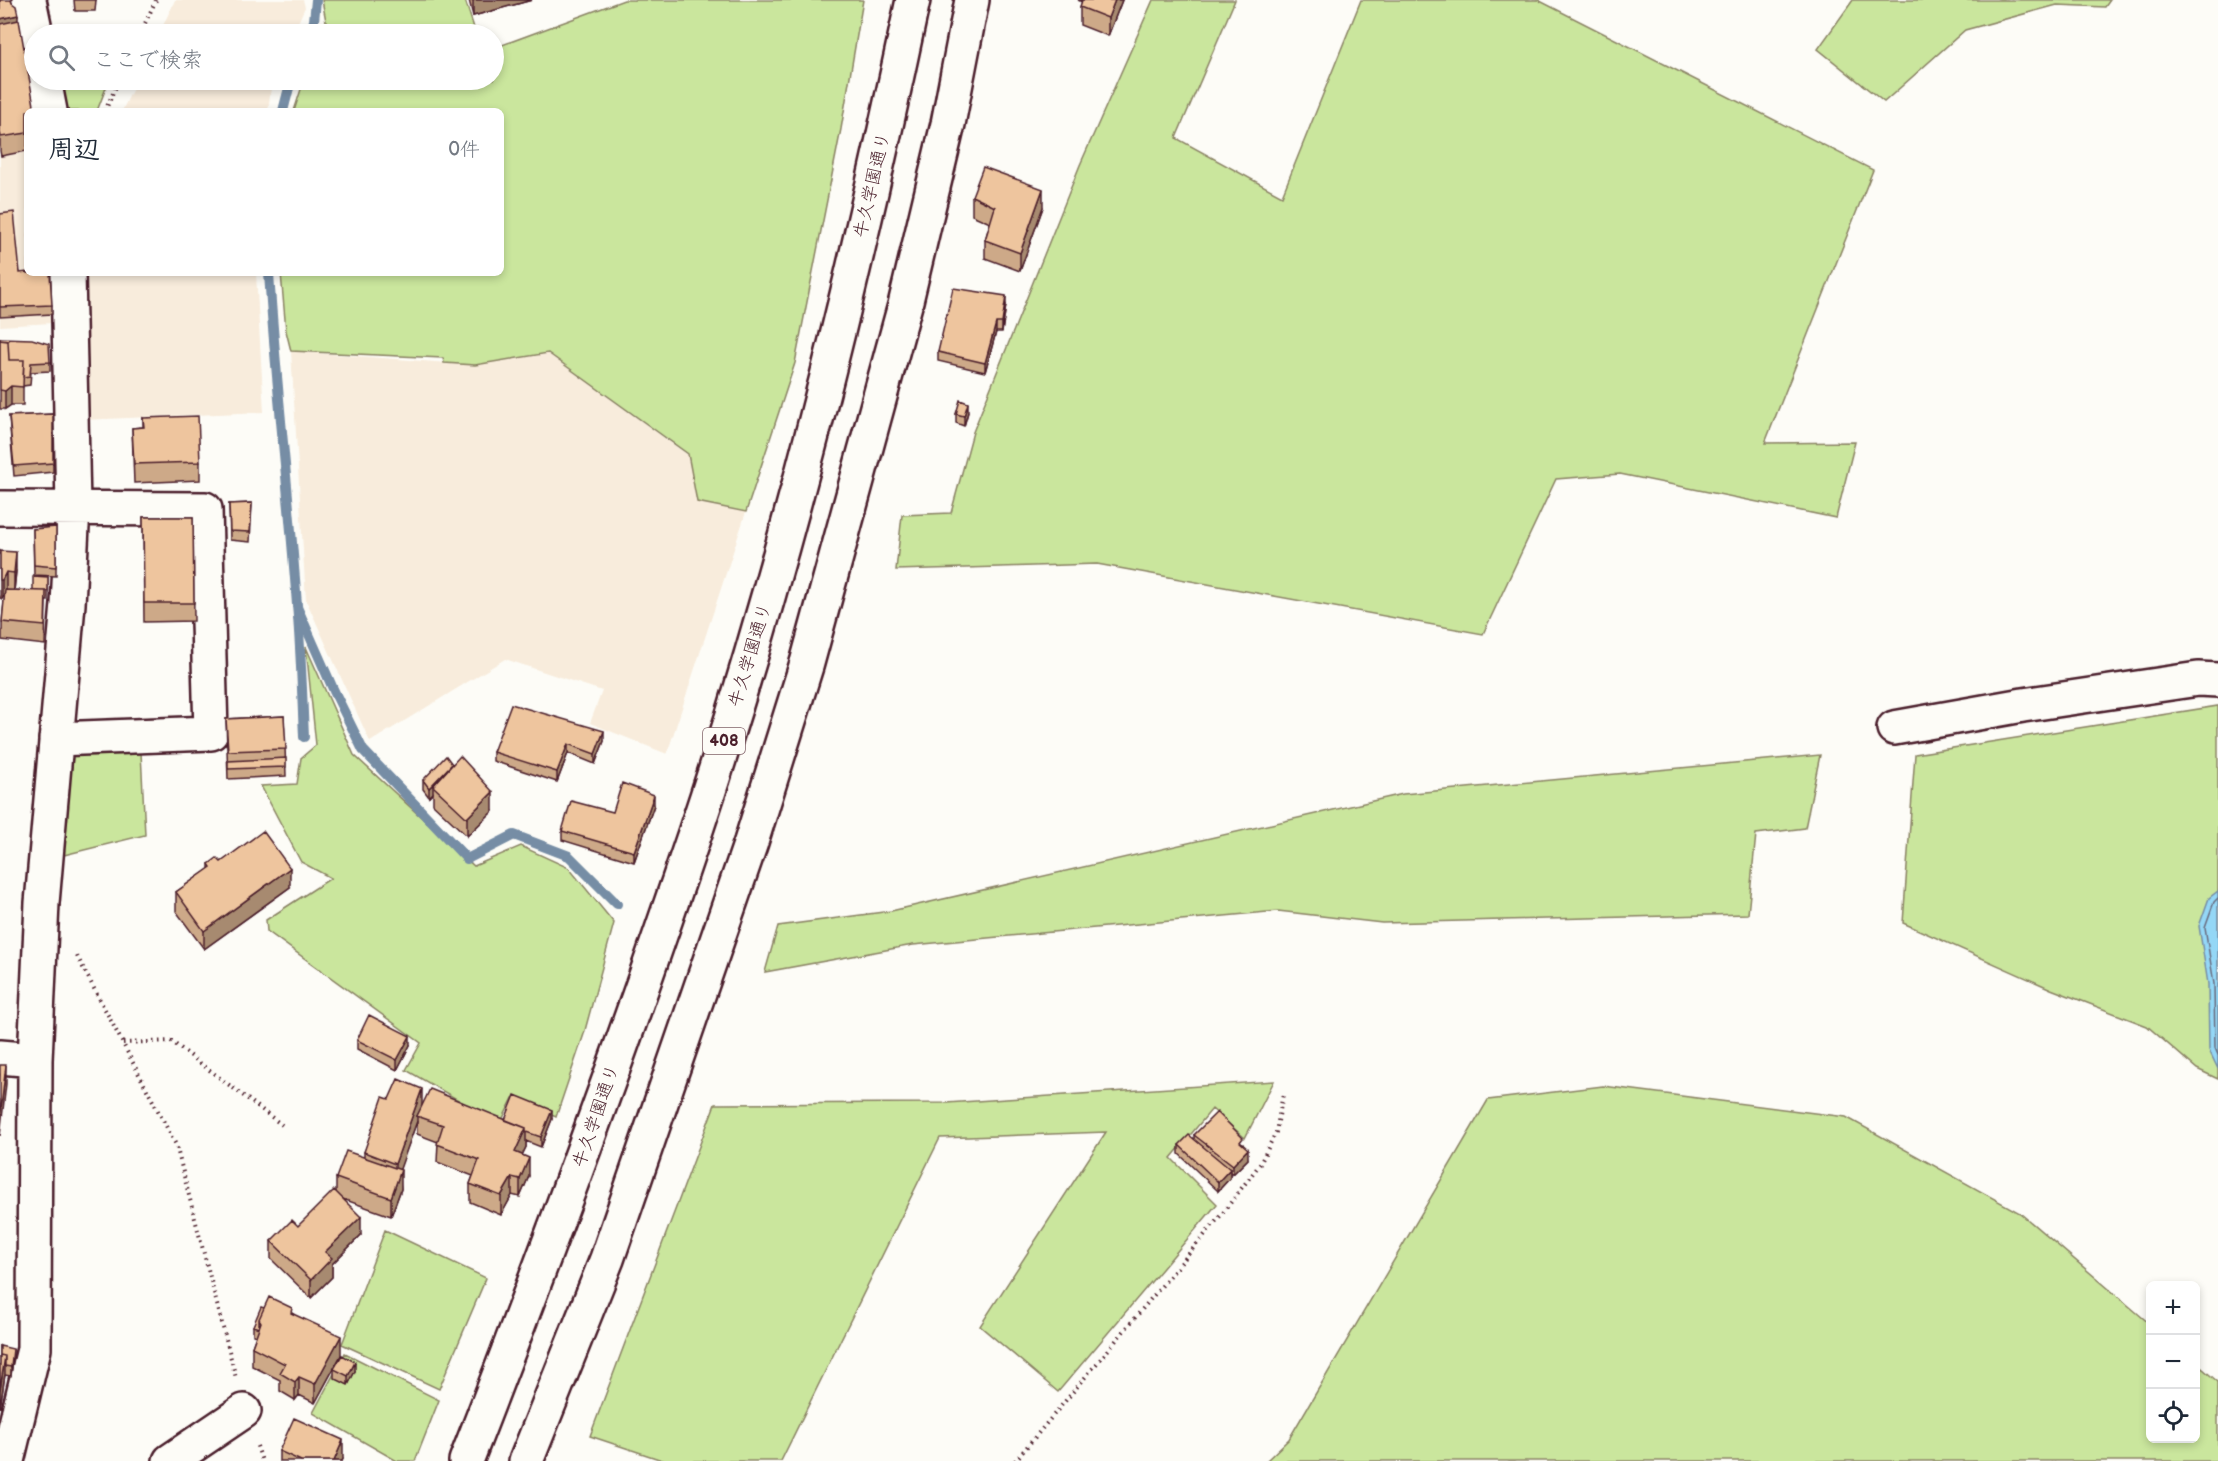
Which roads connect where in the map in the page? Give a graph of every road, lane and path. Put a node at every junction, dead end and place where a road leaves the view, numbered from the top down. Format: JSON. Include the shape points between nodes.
{"nodes":[{"id":1,"x":29,"y":0,"type":"edge"},
{"id":2,"x":156,"y":0,"type":"edge"},
{"id":3,"x":913,"y":0,"type":"edge"},
{"id":4,"x":972,"y":0,"type":"edge"},
{"id":5,"x":34,"y":24,"type":"edge"},
{"id":6,"x":145,"y":24,"type":"edge"},
{"id":7,"x":46,"y":90,"type":"edge"},
{"id":8,"x":114,"y":90,"type":"edge"},
{"id":9,"x":49,"y":108,"type":"edge"},
{"id":10,"x":106,"y":108,"type":"edge"},
{"id":11,"x":68,"y":276,"type":"edge"},
{"id":12,"x":74,"y":507,"type":"junction"},
{"id":13,"x":0,"y":508,"type":"edge"},
{"id":14,"x":2218,"y":680,"type":"edge"},
{"id":15,"x":1894,"y":728,"type":"dead end"},
{"id":16,"x":56,"y":739,"type":"junction"},
{"id":17,"x":73,"y":948,"type":"dead end"},
{"id":18,"x":123,"y":1043,"type":"junction"},
{"id":19,"x":0,"y":1057,"type":"edge"},
{"id":20,"x":35,"y":1060,"type":"junction"},
{"id":21,"x":1283,"y":1094,"type":"dead end"},
{"id":22,"x":282,"y":1125,"type":"dead end"},
{"id":23,"x":221,"y":1313,"type":"dead end"},
{"id":24,"x":244,"y":1411,"type":"dead end"},
{"id":25,"x":7,"y":1461,"type":"edge"},
{"id":26,"x":170,"y":1461,"type":"edge"},
{"id":27,"x":466,"y":1461,"type":"edge"},
{"id":28,"x":526,"y":1461,"type":"edge"},
{"id":29,"x":1015,"y":1461,"type":"edge"}],
"edges":[{"from":1,"to":5,"type":"main road"},
{"from":2,"to":6,"type":"path"},
{"from":3,"to":27,"type":"main road","name":"牛久学園通り","number":"408","via":[[846,298],[750,656],[696,831],[557,1225]]},
{"from":4,"to":28,"type":"main road","via":[[948,124],[904,305],[807,663],[751,842],[607,1260]]},
{"from":7,"to":9,"type":"main road"},
{"from":8,"to":10,"type":"path"},
{"from":11,"to":12,"type":"main road"},
{"from":12,"to":13,"type":"main road"},
{"from":12,"to":16,"type":"main road"},
{"from":12,"to":16,"type":"main road","via":[[205,509],[211,733]]},
{"from":14,"to":15,"type":"main road","via":[[2186,681],[2023,705]]},
{"from":16,"to":20,"type":"main road","via":[[42,903]]},
{"from":17,"to":18,"type":"path"},
{"from":18,"to":22,"type":"path","via":[[171,1041]]},
{"from":18,"to":23,"type":"path","via":[[176,1145]]},
{"from":19,"to":20,"type":"main road"},
{"from":20,"to":25,"type":"main road","via":[[34,1349]]},
{"from":21,"to":29,"type":"path","via":[[1276,1132],[1260,1164],[1215,1224]]},
{"from":24,"to":26,"type":"main road"}]}
